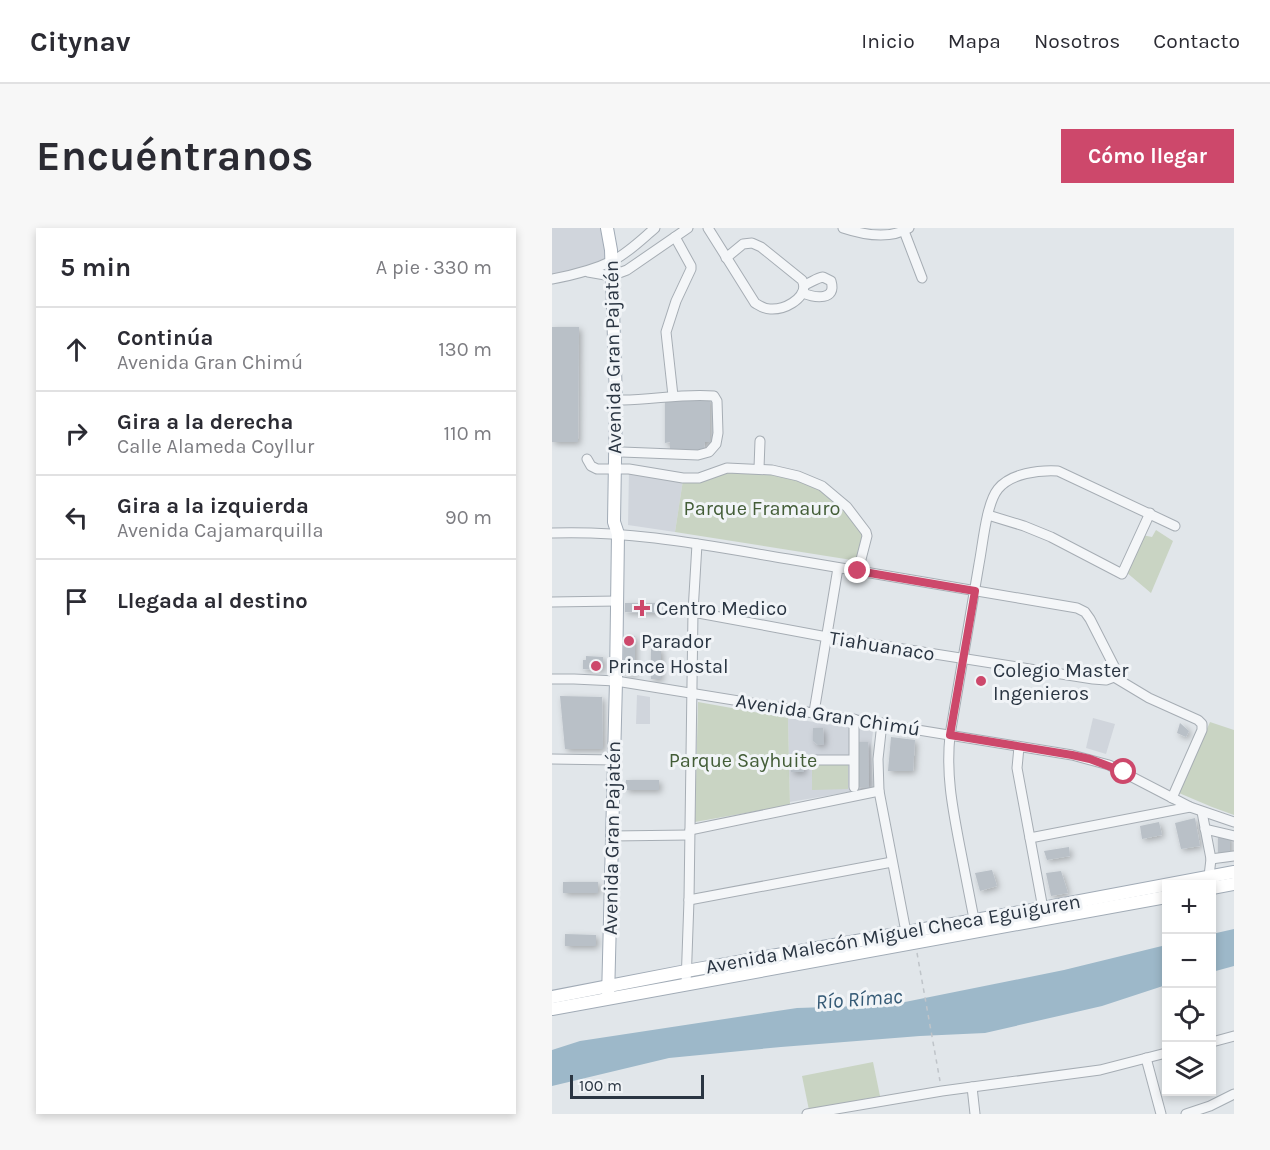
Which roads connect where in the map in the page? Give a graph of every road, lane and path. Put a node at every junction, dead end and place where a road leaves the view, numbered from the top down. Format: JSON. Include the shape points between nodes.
{"nodes":[{"id":1,"x":607,"y":228,"type":"edge"},
{"id":2,"x":655,"y":228,"type":"edge"},
{"id":3,"x":688,"y":228,"type":"edge"},
{"id":4,"x":708,"y":228,"type":"edge"},
{"id":5,"x":843,"y":228,"type":"edge"},
{"id":6,"x":906,"y":229,"type":"edge"},
{"id":7,"x":675,"y":237,"type":"junction"},
{"id":8,"x":612,"y":257,"type":"junction"},
{"id":9,"x":726,"y":258,"type":"junction"},
{"id":10,"x":586,"y":272,"type":"junction"},
{"id":11,"x":614,"y":275,"type":"junction"},
{"id":12,"x":922,"y":278,"type":"dead end"},
{"id":13,"x":552,"y":279,"type":"edge"},
{"id":14,"x":673,"y":396,"type":"junction"},
{"id":15,"x":623,"y":400,"type":"junction"},
{"id":16,"x":760,"y":441,"type":"dead end"},
{"id":17,"x":622,"y":452,"type":"junction"},
{"id":18,"x":587,"y":459,"type":"dead end"},
{"id":19,"x":759,"y":468,"type":"junction"},
{"id":20,"x":619,"y":469,"type":"junction"},
{"id":21,"x":1150,"y":513,"type":"junction"},
{"id":22,"x":988,"y":515,"type":"junction"},
{"id":23,"x":1175,"y":526,"type":"dead end"},
{"id":24,"x":552,"y":532,"type":"edge"},
{"id":25,"x":618,"y":534,"type":"junction"},
{"id":26,"x":697,"y":544,"type":"junction"},
{"id":27,"x":838,"y":568,"type":"junction"},
{"id":28,"x":858,"y":571,"type":"junction"},
{"id":29,"x":975,"y":591,"type":"junction"},
{"id":30,"x":616,"y":601,"type":"junction"},
{"id":31,"x":552,"y":602,"type":"edge"},
{"id":32,"x":693,"y":612,"type":"junction"},
{"id":33,"x":827,"y":637,"type":"junction"},
{"id":34,"x":963,"y":660,"type":"junction"},
{"id":35,"x":1114,"y":677,"type":"junction"},
{"id":36,"x":552,"y":679,"type":"edge"},
{"id":37,"x":616,"y":681,"type":"junction"},
{"id":38,"x":691,"y":693,"type":"junction"},
{"id":39,"x":814,"y":712,"type":"junction"},
{"id":40,"x":854,"y":719,"type":"junction"},
{"id":41,"x":882,"y":723,"type":"junction"},
{"id":42,"x":950,"y":735,"type":"junction"},
{"id":43,"x":1019,"y":747,"type":"junction"},
{"id":44,"x":552,"y":759,"type":"edge"},
{"id":45,"x":614,"y":760,"type":"junction"},
{"id":46,"x":811,"y":760,"type":"dead end"},
{"id":47,"x":853,"y":760,"type":"junction"},
{"id":48,"x":854,"y":787,"type":"dead end"},
{"id":49,"x":879,"y":791,"type":"junction"},
{"id":50,"x":1172,"y":798,"type":"junction"},
{"id":51,"x":1190,"y":807,"type":"junction"},
{"id":52,"x":1202,"y":812,"type":"junction"},
{"id":53,"x":1234,"y":822,"type":"edge"},
{"id":54,"x":1205,"y":829,"type":"junction"},
{"id":55,"x":689,"y":833,"type":"junction"},
{"id":56,"x":1234,"y":836,"type":"edge"},
{"id":57,"x":612,"y":837,"type":"junction"},
{"id":58,"x":1030,"y":838,"type":"junction"},
{"id":59,"x":1234,"y":856,"type":"edge"},
{"id":60,"x":1211,"y":859,"type":"junction"},
{"id":61,"x":892,"y":862,"type":"junction"},
{"id":62,"x":1234,"y":872,"type":"edge"},
{"id":63,"x":1210,"y":880,"type":"edge"},
{"id":64,"x":1215,"y":880,"type":"edge"},
{"id":65,"x":1216,"y":882,"type":"edge"},
{"id":66,"x":1234,"y":884,"type":"edge"},
{"id":67,"x":1162,"y":891,"type":"edge"},
{"id":68,"x":1162,"y":898,"type":"edge"},
{"id":69,"x":689,"y":900,"type":"junction"},
{"id":70,"x":1044,"y":914,"type":"junction"},
{"id":71,"x":974,"y":920,"type":"junction"},
{"id":72,"x":906,"y":932,"type":"junction"},
{"id":73,"x":919,"y":964,"type":"dead end"},
{"id":74,"x":686,"y":971,"type":"junction"},
{"id":75,"x":686,"y":984,"type":"junction"},
{"id":76,"x":608,"y":992,"type":"junction"},
{"id":77,"x":552,"y":997,"type":"edge"},
{"id":78,"x":552,"y":1009,"type":"edge"},
{"id":79,"x":1234,"y":1036,"type":"edge"},
{"id":80,"x":1216,"y":1041,"type":"edge"},
{"id":81,"x":1162,"y":1054,"type":"edge"},
{"id":82,"x":1146,"y":1058,"type":"junction"},
{"id":83,"x":972,"y":1088,"type":"junction"},
{"id":84,"x":942,"y":1092,"type":"junction"},
{"id":85,"x":1234,"y":1094,"type":"edge"},
{"id":86,"x":807,"y":1114,"type":"edge"},
{"id":87,"x":975,"y":1114,"type":"edge"},
{"id":88,"x":1161,"y":1114,"type":"edge"},
{"id":89,"x":1186,"y":1114,"type":"edge"}],
"edges":[{"from":1,"to":8,"type":"main road","name":"Avenida Gran Pajatén"},
{"from":2,"to":8,"type":"street","via":[[634,246]]},
{"from":3,"to":7,"type":"street"},
{"from":4,"to":9,"type":"street"},
{"from":5,"to":6,"type":"street","via":[[875,235]]},
{"from":6,"to":12,"type":"street"},
{"from":7,"to":11,"type":"street"},
{"from":7,"to":14,"type":"street","via":[[691,269],[666,332]]},
{"from":8,"to":10,"type":"street"},
{"from":8,"to":11,"type":"main road","name":"Avenida Gran Pajatén"},
{"from":9,"to":9,"type":"street","via":[[755,303],[763,308],[779,308],[794,302],[804,289],[802,280],[756,244],[743,244]]},
{"from":10,"to":11,"type":"street"},
{"from":10,"to":13,"type":"street"},
{"from":11,"to":15,"type":"main road","name":"Avenida Gran Pajatén"},
{"from":11,"to":20,"type":"main road","name":"Avenida Gran Pajatén"},
{"from":14,"to":15,"type":"street"},
{"from":14,"to":17,"type":"street","via":[[714,396],[718,434],[709,452]]},
{"from":15,"to":17,"type":"main road","name":"Avenida Gran Pajatén"},
{"from":16,"to":19,"type":"street"},
{"from":17,"to":20,"type":"main road","name":"Avenida Gran Pajatén"},
{"from":18,"to":20,"type":"street","via":[[597,469]]},
{"from":19,"to":20,"type":"street","via":[[727,468],[693,479]]},
{"from":19,"to":28,"type":"street","via":[[798,476],[822,486],[847,507],[867,536]]},
{"from":20,"to":25,"type":"main road","name":"Avenida Gran Pajatén","via":[[614,522]]},
{"from":21,"to":22,"type":"street","via":[[1058,471],[1044,471],[1000,487]]},
{"from":21,"to":22,"type":"street","via":[[1122,574],[1051,537]]},
{"from":21,"to":23,"type":"street"},
{"from":22,"to":29,"type":"street"},
{"from":24,"to":25,"type":"street"},
{"from":25,"to":26,"type":"street"},
{"from":25,"to":30,"type":"main road","name":"Avenida Gran Pajatén"},
{"from":26,"to":27,"type":"street"},
{"from":26,"to":32,"type":"street"},
{"from":27,"to":28,"type":"street"},
{"from":27,"to":33,"type":"street"},
{"from":28,"to":29,"type":"street"},
{"from":29,"to":34,"type":"street"},
{"from":29,"to":35,"type":"street","via":[[1085,612],[1115,668]]},
{"from":30,"to":31,"type":"street"},
{"from":30,"to":37,"type":"main road","name":"Avenida Gran Pajatén"},
{"from":32,"to":33,"type":"street","name":"Tiahuanaco"},
{"from":32,"to":38,"type":"street"},
{"from":33,"to":34,"type":"street","name":"Tiahuanaco"},
{"from":33,"to":39,"type":"street"},
{"from":34,"to":35,"type":"street","name":"Tiahuanaco","via":[[1093,679]]},
{"from":34,"to":42,"type":"street"},
{"from":35,"to":50,"type":"street","via":[[1202,724]]},
{"from":36,"to":37,"type":"street","name":"Avenida Gran Chimú"},
{"from":37,"to":38,"type":"street","name":"Avenida Gran Chimú"},
{"from":37,"to":45,"type":"main road","name":"Avenida Gran Pajatén"},
{"from":38,"to":39,"type":"street","name":"Avenida Gran Chimú"},
{"from":38,"to":55,"type":"street"},
{"from":39,"to":40,"type":"street","name":"Avenida Gran Chimú"},
{"from":40,"to":41,"type":"street","name":"Avenida Gran Chimú"},
{"from":40,"to":47,"type":"street"},
{"from":41,"to":42,"type":"street","name":"Avenida Gran Chimú"},
{"from":41,"to":49,"type":"street"},
{"from":42,"to":43,"type":"street","name":"Avenida Gran Chimú"},
{"from":42,"to":71,"type":"street","via":[[949,785]]},
{"from":43,"to":50,"type":"street","name":"Avenida Gran Chimú","via":[[1109,765]]},
{"from":43,"to":58,"type":"street","via":[[1017,768]]},
{"from":44,"to":45,"type":"street"},
{"from":45,"to":57,"type":"main road","name":"Avenida Gran Pajatén"},
{"from":46,"to":47,"type":"street"},
{"from":47,"to":48,"type":"street"},
{"from":49,"to":55,"type":"street"},
{"from":49,"to":61,"type":"street"},
{"from":50,"to":51,"type":"street","name":"Avenida Gran Chimú"},
{"from":51,"to":52,"type":"street","name":"Avenida Gran Chimú"},
{"from":51,"to":58,"type":"street"},
{"from":52,"to":53,"type":"street","name":"Avenida Gran Chimú"},
{"from":52,"to":54,"type":"street"},
{"from":54,"to":56,"type":"street"},
{"from":54,"to":60,"type":"street"},
{"from":55,"to":57,"type":"street"},
{"from":55,"to":69,"type":"street"},
{"from":57,"to":76,"type":"main road","name":"Avenida Gran Pajatén"},
{"from":58,"to":70,"type":"street"},
{"from":59,"to":60,"type":"street"},
{"from":60,"to":63,"type":"street"},
{"from":61,"to":69,"type":"street"},
{"from":61,"to":72,"type":"street"},
{"from":62,"to":64,"type":"main road","name":"Avenida Malecón Miguel Checa Eguiguren"},
{"from":65,"to":66,"type":"main road","name":"Avenida Malecón Miguel Checa Eguiguren"},
{"from":67,"to":70,"type":"main road","name":"Avenida Malecón Miguel Checa Eguiguren"},
{"from":68,"to":70,"type":"main road","name":"Avenida Malecón Miguel Checa Eguiguren"},
{"from":69,"to":74,"type":"street"},
{"from":70,"to":71,"type":"main road","name":"Avenida Malecón Miguel Checa Eguiguren"},
{"from":70,"to":75,"type":"main road","name":"Avenida Malecón Miguel Checa Eguiguren"},
{"from":71,"to":72,"type":"main road","name":"Avenida Malecón Miguel Checa Eguiguren"},
{"from":72,"to":74,"type":"main road","name":"Avenida Malecón Miguel Checa Eguiguren"},
{"from":73,"to":84,"type":"path"},
{"from":74,"to":75,"type":"street"},
{"from":74,"to":76,"type":"main road","name":"Avenida Malecón Miguel Checa Eguiguren"},
{"from":75,"to":76,"type":"main road","name":"Avenida Malecón Miguel Checa Eguiguren"},
{"from":76,"to":77,"type":"main road","name":"Avenida Malecón Miguel Checa Eguiguren"},
{"from":76,"to":78,"type":"main road","name":"Avenida Malecón Miguel Checa Eguiguren"},
{"from":79,"to":80,"type":"street"},
{"from":81,"to":82,"type":"street"},
{"from":82,"to":83,"type":"street","via":[[1100,1070]]},
{"from":82,"to":88,"type":"street"},
{"from":83,"to":84,"type":"street"},
{"from":83,"to":87,"type":"street"},
{"from":84,"to":86,"type":"street"},
{"from":85,"to":89,"type":"street"}]}
